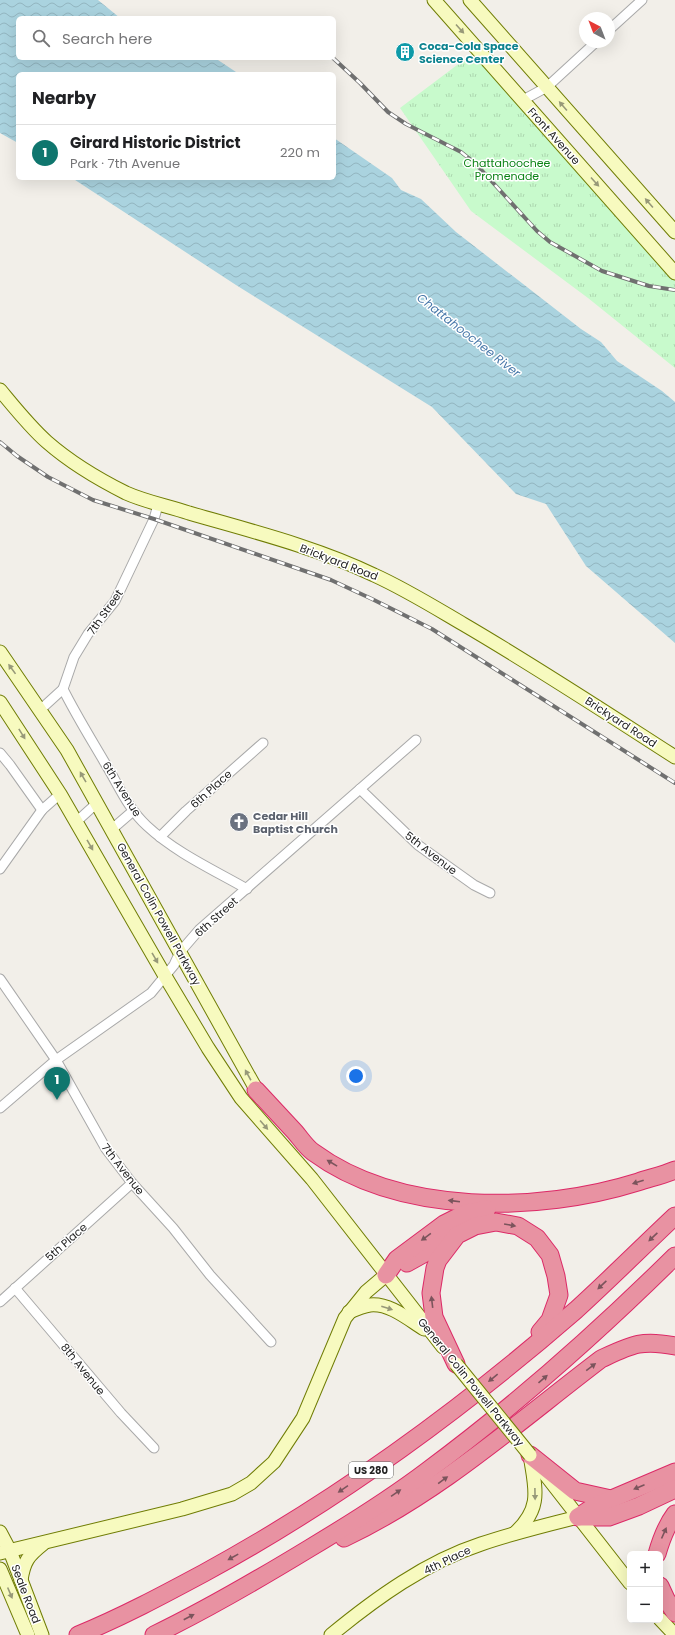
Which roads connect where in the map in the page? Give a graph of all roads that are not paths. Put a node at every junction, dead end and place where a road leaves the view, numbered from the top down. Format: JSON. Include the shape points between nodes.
{"nodes":[{"id":1,"x":434,"y":0,"type":"edge"},
{"id":2,"x":470,"y":0,"type":"edge"},
{"id":3,"x":642,"y":0,"type":"edge"},
{"id":4,"x":615,"y":25,"type":"edge"},
{"id":5,"x":589,"y":48,"type":"edge"},
{"id":6,"x":547,"y":87,"type":"junction"},
{"id":7,"x":523,"y":100,"type":"junction"},
{"id":8,"x":675,"y":232,"type":"edge"},
{"id":9,"x":675,"y":273,"type":"edge"},
{"id":10,"x":0,"y":390,"type":"edge"},
{"id":11,"x":158,"y":505,"type":"junction"},
{"id":12,"x":0,"y":652,"type":"edge"},
{"id":13,"x":63,"y":690,"type":"junction"},
{"id":14,"x":0,"y":702,"type":"edge"},
{"id":15,"x":40,"y":710,"type":"junction"},
{"id":16,"x":416,"y":740,"type":"dead end"},
{"id":17,"x":263,"y":743,"type":"dead end"},
{"id":18,"x":0,"y":753,"type":"edge"},
{"id":19,"x":675,"y":757,"type":"edge"},
{"id":20,"x":360,"y":789,"type":"junction"},
{"id":21,"x":60,"y":794,"type":"junction"},
{"id":22,"x":98,"y":803,"type":"junction"},
{"id":23,"x":42,"y":810,"type":"junction"},
{"id":24,"x":133,"y":811,"type":"junction"},
{"id":25,"x":76,"y":822,"type":"junction"},
{"id":26,"x":111,"y":830,"type":"junction"},
{"id":27,"x":160,"y":837,"type":"junction"},
{"id":28,"x":0,"y":869,"type":"edge"},
{"id":29,"x":248,"y":888,"type":"junction"},
{"id":30,"x":490,"y":893,"type":"dead end"},
{"id":31,"x":180,"y":952,"type":"junction"},
{"id":32,"x":165,"y":976,"type":"junction"},
{"id":33,"x":0,"y":979,"type":"edge"},
{"id":34,"x":56,"y":1060,"type":"junction"},
{"id":35,"x":256,"y":1090,"type":"junction"},
{"id":36,"x":0,"y":1108,"type":"edge"},
{"id":37,"x":675,"y":1170,"type":"edge"},
{"id":38,"x":312,"y":1180,"type":"junction"},
{"id":39,"x":132,"y":1183,"type":"junction"},
{"id":40,"x":513,"y":1204,"type":"junction"},
{"id":41,"x":675,"y":1216,"type":"edge"},
{"id":42,"x":457,"y":1235,"type":"junction"},
{"id":43,"x":675,"y":1256,"type":"edge"},
{"id":44,"x":386,"y":1275,"type":"junction"},
{"id":45,"x":15,"y":1288,"type":"junction"},
{"id":46,"x":0,"y":1302,"type":"edge"},
{"id":47,"x":349,"y":1312,"type":"junction"},
{"id":48,"x":435,"y":1336,"type":"junction"},
{"id":49,"x":271,"y":1342,"type":"dead end"},
{"id":50,"x":675,"y":1346,"type":"edge"},
{"id":51,"x":517,"y":1358,"type":"junction"},
{"id":52,"x":456,"y":1364,"type":"junction"},
{"id":53,"x":154,"y":1448,"type":"dead end"},
{"id":54,"x":530,"y":1455,"type":"junction"},
{"id":55,"x":675,"y":1472,"type":"edge"},
{"id":56,"x":675,"y":1489,"type":"edge"},
{"id":57,"x":611,"y":1499,"type":"junction"},
{"id":58,"x":675,"y":1514,"type":"edge"},
{"id":59,"x":578,"y":1517,"type":"junction"},
{"id":60,"x":0,"y":1532,"type":"edge"},
{"id":61,"x":514,"y":1534,"type":"junction"},
{"id":62,"x":45,"y":1542,"type":"junction"},
{"id":63,"x":658,"y":1551,"type":"edge"},
{"id":64,"x":5,"y":1552,"type":"edge"},
{"id":65,"x":0,"y":1569,"type":"edge"},
{"id":66,"x":273,"y":1571,"type":"junction"},
{"id":67,"x":627,"y":1579,"type":"edge"},
{"id":68,"x":21,"y":1582,"type":"junction"},
{"id":69,"x":660,"y":1587,"type":"edge"},
{"id":70,"x":675,"y":1613,"type":"edge"},
{"id":71,"x":663,"y":1622,"type":"edge"},
{"id":72,"x":28,"y":1635,"type":"edge"},
{"id":73,"x":42,"y":1635,"type":"edge"},
{"id":74,"x":78,"y":1635,"type":"edge"},
{"id":75,"x":154,"y":1635,"type":"edge"},
{"id":76,"x":332,"y":1635,"type":"edge"},
{"id":77,"x":675,"y":1635,"type":"edge"}],
"edges":[{"from":1,"to":7,"type":"street","name":"Front Avenue","one_way":true},
{"from":2,"to":6,"type":"street"},
{"from":3,"to":4,"type":"street"},
{"from":5,"to":6,"type":"street"},
{"from":6,"to":7,"type":"street"},
{"from":8,"to":6,"type":"street","one_way":true},
{"from":7,"to":9,"type":"street","name":"Front Avenue","one_way":true},
{"from":10,"to":11,"type":"street","name":"Brickyard Road","via":[[47,442],[72,461],[128,494]]},
{"from":11,"to":13,"type":"street","name":"7th Street","via":[[123,587],[74,657]]},
{"from":11,"to":19,"type":"street","name":"Brickyard Road","via":[[290,543],[376,575],[511,652]]},
{"from":15,"to":12,"type":"street","name":"General Colin Powell Parkway","one_way":true},
{"from":13,"to":15,"type":"street"},
{"from":13,"to":24,"type":"street","name":"6th Avenue"},
{"from":14,"to":21,"type":"street","name":"General Colin Powell Parkway","one_way":true},
{"from":22,"to":15,"type":"street","name":"General Colin Powell Parkway","one_way":true},
{"from":16,"to":20,"type":"street","name":"6th Street"},
{"from":17,"to":27,"type":"street","name":"6th Place"},
{"from":18,"to":23,"type":"street"},
{"from":20,"to":29,"type":"street","name":"6th Street"},
{"from":20,"to":30,"type":"street","name":"5th Avenue","via":[[418,845],[474,885]]},
{"from":21,"to":23,"type":"street"},
{"from":21,"to":25,"type":"street","name":"General Colin Powell Parkway"},
{"from":22,"to":25,"type":"street"},
{"from":22,"to":26,"type":"street","name":"General Colin Powell Parkway"},
{"from":23,"to":28,"type":"street"},
{"from":24,"to":26,"type":"street"},
{"from":24,"to":27,"type":"street","name":"6th Avenue"},
{"from":25,"to":32,"type":"street","name":"General Colin Powell Parkway","one_way":true},
{"from":26,"to":31,"type":"street","name":"General Colin Powell Parkway"},
{"from":27,"to":29,"type":"street","name":"6th Avenue"},
{"from":29,"to":31,"type":"street","name":"6th Street","via":[[199,930]]},
{"from":31,"to":32,"type":"street","name":"6th Street"},
{"from":35,"to":31,"type":"street","name":"General Colin Powell Parkway","one_way":true},
{"from":32,"to":34,"type":"street","name":"6th Street","via":[[151,993]]},
{"from":32,"to":38,"type":"street","name":"General Colin Powell Parkway","one_way":true,"via":[[241,1098]]},
{"from":33,"to":34,"type":"street","name":"7th Avenue"},
{"from":34,"to":36,"type":"street","name":"6th Street"},
{"from":34,"to":39,"type":"street","name":"7th Avenue","via":[[106,1149]]},
{"from":35,"to":38,"type":"street","name":"General Colin Powell Parkway"},
{"from":40,"to":35,"type":"highway","one_way":true,"via":[[407,1195],[356,1178],[312,1152]]},
{"from":37,"to":40,"type":"highway","one_way":true,"via":[[612,1189],[567,1199]]},
{"from":38,"to":44,"type":"street","name":"General Colin Powell Parkway"},
{"from":39,"to":45,"type":"street","name":"5th Place"},
{"from":39,"to":49,"type":"street","name":"7th Avenue"},
{"from":40,"to":44,"type":"highway","one_way":true,"via":[[466,1213],[444,1224],[397,1259]]},
{"from":41,"to":51,"type":"highway","number":"US 280","one_way":true,"via":[[576,1309]]},
{"from":42,"to":44,"type":"highway"},
{"from":42,"to":51,"type":"highway","one_way":true,"via":[[474,1226],[496,1222],[518,1226],[537,1238],[550,1255],[559,1295],[550,1320]]},
{"from":52,"to":42,"type":"highway","one_way":true,"via":[[434,1317],[431,1293],[438,1260]]},
{"from":66,"to":43,"type":"highway","number":"US 280","one_way":true,"via":[[400,1490],[477,1433],[583,1344]]},
{"from":44,"to":47,"type":"street","via":[[366,1292]]},
{"from":44,"to":48,"type":"street","name":"General Colin Powell Parkway"},
{"from":45,"to":46,"type":"street","name":"5th Place"},
{"from":45,"to":53,"type":"street","name":"8th Avenue","via":[[116,1409]]},
{"from":47,"to":48,"type":"street","one_way":true,"via":[[370,1305],[384,1306]]},
{"from":47,"to":62,"type":"street","via":[[303,1418],[274,1462],[251,1483],[232,1494],[182,1509]]},
{"from":48,"to":52,"type":"street","name":"General Colin Powell Parkway"},
{"from":66,"to":50,"type":"highway","one_way":true,"via":[[368,1526],[425,1493],[601,1359],[631,1345],[653,1342]]},
{"from":51,"to":74,"type":"highway","number":"US 280","one_way":true,"via":[[448,1415],[307,1513],[159,1597]]},
{"from":52,"to":54,"type":"street","name":"General Colin Powell Parkway","bridge":true},
{"from":54,"to":57,"type":"highway","via":[[575,1491]]},
{"from":54,"to":59,"type":"street","name":"General Colin Powell Parkway"},
{"from":54,"to":61,"type":"street","one_way":true,"via":[[535,1491],[534,1506],[529,1518]]},
{"from":55,"to":57,"type":"highway","one_way":true},
{"from":56,"to":59,"type":"highway","via":[[609,1517]]},
{"from":57,"to":59,"type":"highway"},
{"from":63,"to":58,"type":"highway","one_way":true,"via":[[669,1522]]},
{"from":59,"to":61,"type":"street","name":"4th Place"},
{"from":59,"to":67,"type":"street","name":"General Colin Powell Parkway"},
{"from":60,"to":64,"type":"street","name":"Seale Road"},
{"from":61,"to":76,"type":"street","name":"4th Place","via":[[480,1544],[432,1565],[386,1594]]},
{"from":62,"to":64,"type":"street"},
{"from":62,"to":68,"type":"street","via":[[24,1563]]},
{"from":64,"to":68,"type":"street","name":"Seale Road"},
{"from":65,"to":72,"type":"street","name":"Seale Road","one_way":true},
{"from":75,"to":66,"type":"highway","number":"US 280","one_way":true},
{"from":68,"to":73,"type":"street","name":"Seale Road"},
{"from":69,"to":70,"type":"highway"},
{"from":71,"to":77,"type":"street"}]}
